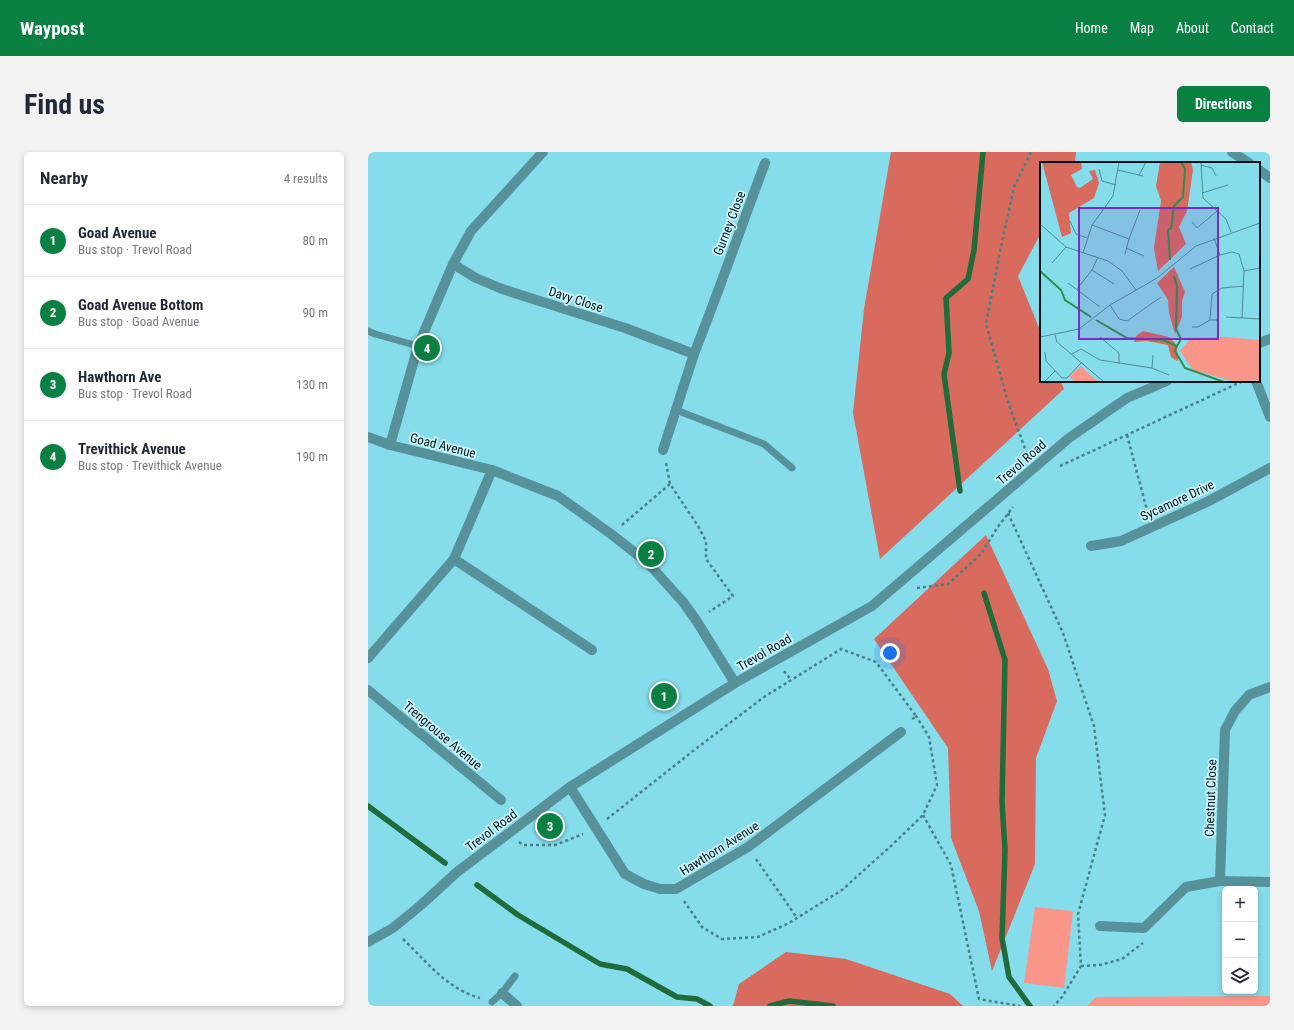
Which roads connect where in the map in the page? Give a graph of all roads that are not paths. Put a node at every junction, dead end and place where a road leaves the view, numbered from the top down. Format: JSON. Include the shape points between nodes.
{"nodes":[{"id":1,"x":543,"y":152,"type":"edge"},
{"id":2,"x":1232,"y":152,"type":"edge"},
{"id":3,"x":1247,"y":162,"type":"edge"},
{"id":4,"x":765,"y":163,"type":"dead end"},
{"id":5,"x":453,"y":264,"type":"junction"},
{"id":6,"x":368,"y":331,"type":"edge"},
{"id":7,"x":1270,"y":339,"type":"edge"},
{"id":8,"x":1260,"y":343,"type":"edge"},
{"id":9,"x":418,"y":346,"type":"junction"},
{"id":10,"x":694,"y":354,"type":"junction"},
{"id":11,"x":1165,"y":382,"type":"edge"},
{"id":12,"x":1256,"y":382,"type":"edge"},
{"id":13,"x":676,"y":410,"type":"junction"},
{"id":14,"x":1270,"y":417,"type":"edge"},
{"id":15,"x":368,"y":437,"type":"edge"},
{"id":16,"x":390,"y":445,"type":"junction"},
{"id":17,"x":663,"y":450,"type":"road end"},
{"id":18,"x":792,"y":468,"type":"dead end"},
{"id":19,"x":1270,"y":468,"type":"edge"},
{"id":20,"x":492,"y":470,"type":"junction"},
{"id":21,"x":1091,"y":546,"type":"dead end"},
{"id":22,"x":454,"y":559,"type":"junction"},
{"id":23,"x":592,"y":650,"type":"dead end"},
{"id":24,"x":368,"y":658,"type":"edge"},
{"id":25,"x":735,"y":683,"type":"junction"},
{"id":26,"x":1270,"y":688,"type":"edge"},
{"id":27,"x":368,"y":690,"type":"edge"},
{"id":28,"x":901,"y":732,"type":"road end"},
{"id":29,"x":570,"y":787,"type":"junction"},
{"id":30,"x":501,"y":800,"type":"dead end"},
{"id":31,"x":1220,"y":881,"type":"junction"},
{"id":32,"x":1270,"y":882,"type":"edge"},
{"id":33,"x":1100,"y":926,"type":"dead end"},
{"id":34,"x":368,"y":942,"type":"edge"},
{"id":35,"x":515,"y":976,"type":"dead end"},
{"id":36,"x":502,"y":993,"type":"junction"},
{"id":37,"x":492,"y":1002,"type":"road end"},
{"id":38,"x":518,"y":1006,"type":"edge"}],
"edges":[{"from":1,"to":5,"type":"street","via":[[472,231]]},
{"from":2,"to":3,"type":"street"},
{"from":4,"to":10,"type":"street","name":"Gurney Close"},
{"from":5,"to":9,"type":"street"},
{"from":5,"to":10,"type":"street","name":"Davy Close","via":[[476,278],[502,289],[626,328]]},
{"from":6,"to":9,"type":"lane"},
{"from":7,"to":8,"type":"street"},
{"from":9,"to":16,"type":"street"},
{"from":10,"to":13,"type":"street"},
{"from":11,"to":25,"type":"street","name":"Trevol Road","via":[[1127,398],[1069,438],[872,606]]},
{"from":12,"to":14,"type":"street"},
{"from":13,"to":17,"type":"street"},
{"from":13,"to":18,"type":"lane","via":[[764,444]]},
{"from":15,"to":16,"type":"street","name":"Goad Avenue"},
{"from":16,"to":20,"type":"street","name":"Goad Avenue"},
{"from":19,"to":21,"type":"street","name":"Sycamore Drive","via":[[1209,501],[1121,541]]},
{"from":20,"to":22,"type":"street"},
{"from":20,"to":25,"type":"street","name":"Goad Avenue","via":[[558,496],[648,563],[683,602]]},
{"from":22,"to":23,"type":"street"},
{"from":22,"to":24,"type":"street"},
{"from":25,"to":29,"type":"street","name":"Trevol Road"},
{"from":26,"to":31,"type":"street","name":"Chestnut Close","via":[[1249,696],[1235,711],[1225,730]]},
{"from":27,"to":30,"type":"street","name":"Trengrouse Avenue"},
{"from":28,"to":29,"type":"street","name":"Hawthorn Avenue","via":[[748,847],[676,889],[660,889],[625,874]]},
{"from":29,"to":34,"type":"street","name":"Trevol Road","via":[[457,872],[393,928]]},
{"from":31,"to":32,"type":"street"},
{"from":31,"to":33,"type":"street","via":[[1186,886],[1144,928]]},
{"from":35,"to":36,"type":"lane"},
{"from":36,"to":37,"type":"lane"},
{"from":36,"to":38,"type":"street"}]}
